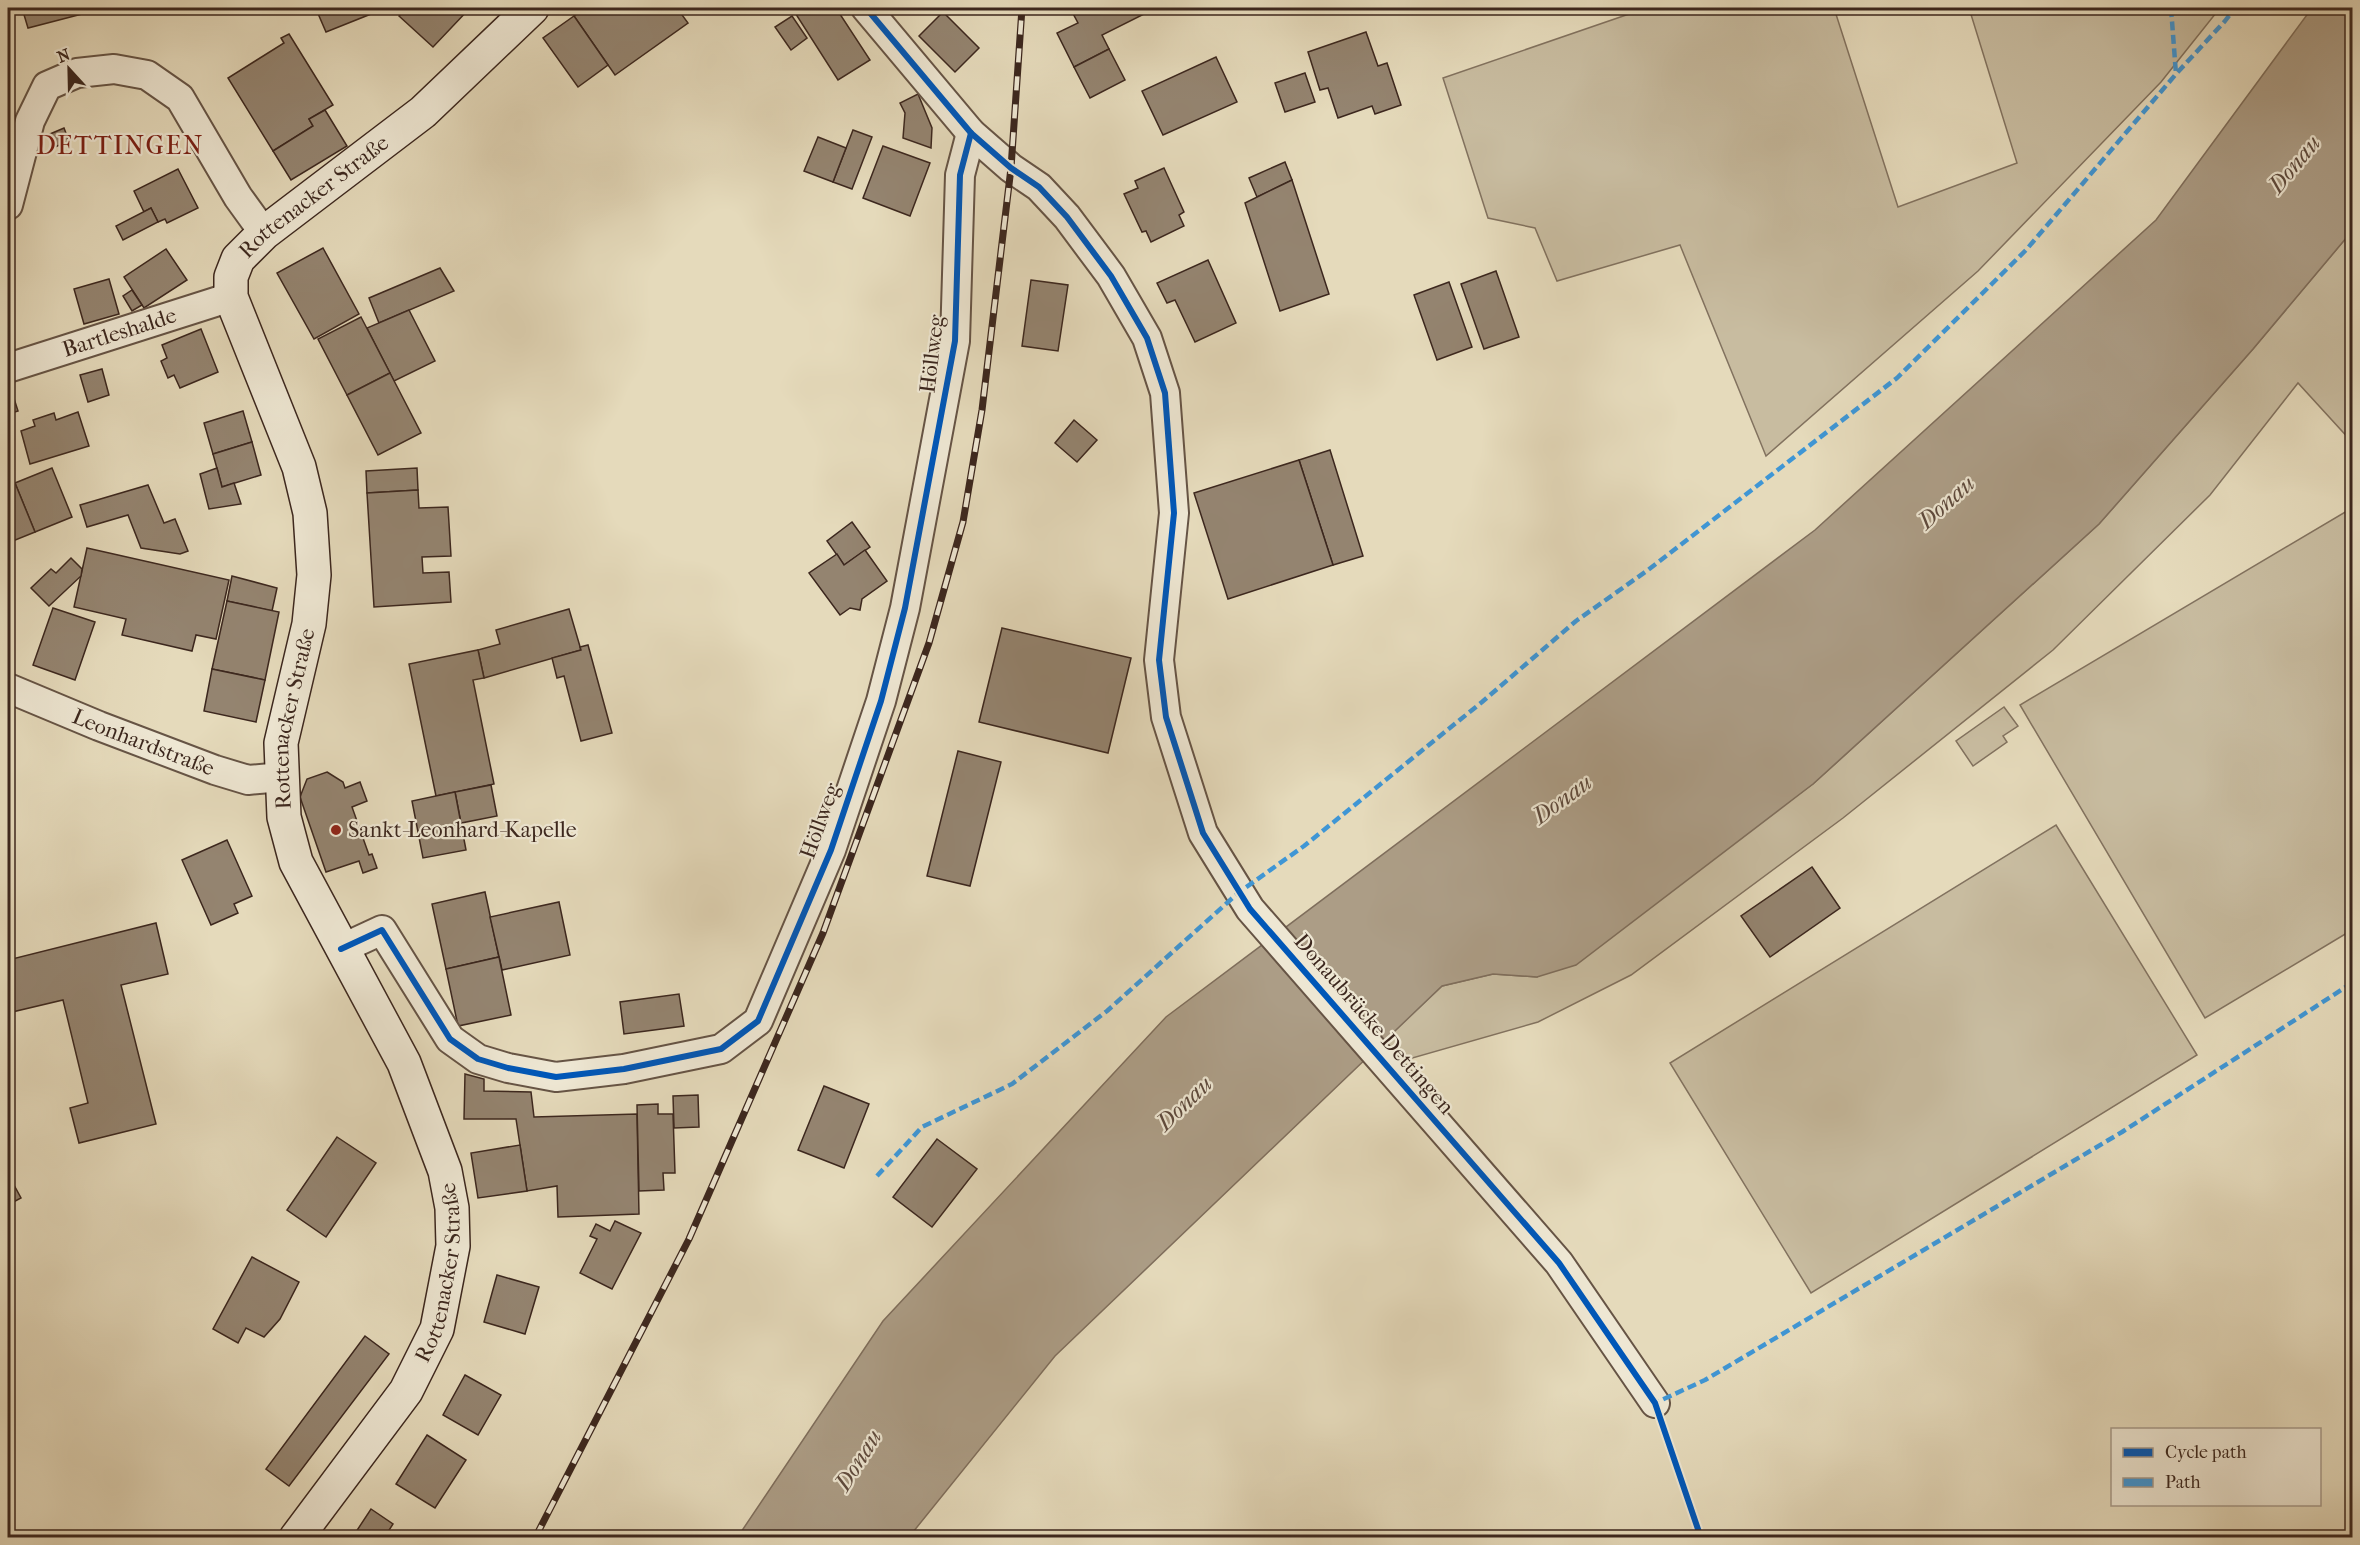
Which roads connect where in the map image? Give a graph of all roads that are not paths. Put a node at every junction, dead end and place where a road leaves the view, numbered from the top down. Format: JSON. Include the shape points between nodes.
{"nodes":[{"id":1,"x":532,"y":8,"type":"edge"},
{"id":2,"x":866,"y":8,"type":"edge"},
{"id":3,"x":971,"y":133,"type":"junction"},
{"id":4,"x":8,"y":205,"type":"edge"},
{"id":5,"x":264,"y":233,"type":"junction"},
{"id":6,"x":231,"y":297,"type":"junction"},
{"id":7,"x":8,"y":368,"type":"edge"},
{"id":8,"x":8,"y":688,"type":"edge"},
{"id":9,"x":282,"y":777,"type":"junction"},
{"id":10,"x":341,"y":949,"type":"junction"},
{"id":11,"x":1655,"y":1403,"type":"dead end"},
{"id":12,"x":296,"y":1538,"type":"edge"}],
"edges":[{"from":1,"to":5,"type":"main road","name":"Rottenacker Straße","via":[[423,112]]},
{"from":2,"to":3,"type":"street"},
{"from":3,"to":10,"type":"street","name":"Höllweg","via":[[960,175],[955,341],[905,608],[881,701],[831,850],[758,1021],[721,1049],[624,1069],[556,1077],[478,1059],[450,1038],[382,930]]},
{"from":3,"to":11,"type":"street","name":"Donaubrücke Dettingen","via":[[1040,187],[1068,217],[1111,276],[1147,338],[1165,393],[1174,513],[1159,660],[1166,717],[1203,833],[1250,909],[1559,1263]]},
{"from":4,"to":5,"type":"street","via":[[30,121],[47,86],[77,72],[114,69],[147,75],[180,98],[238,197]]},
{"from":5,"to":6,"type":"main road","name":"Rottenacker Straße","via":[[238,259],[231,278]]},
{"from":6,"to":7,"type":"street","name":"Bartleshalde"},
{"from":6,"to":9,"type":"main road","name":"Rottenacker Straße","via":[[299,467],[310,513],[314,575],[309,624],[281,743]]},
{"from":8,"to":9,"type":"street","name":"Leonhardstraße","via":[[215,770],[248,780]]},
{"from":9,"to":10,"type":"main road","name":"Rottenacker Straße","via":[[284,817],[296,862]]},
{"from":10,"to":12,"type":"main road","name":"Rottenacker Straße","via":[[404,1064],[441,1160],[452,1208],[453,1246],[437,1329],[406,1391]]}]}
